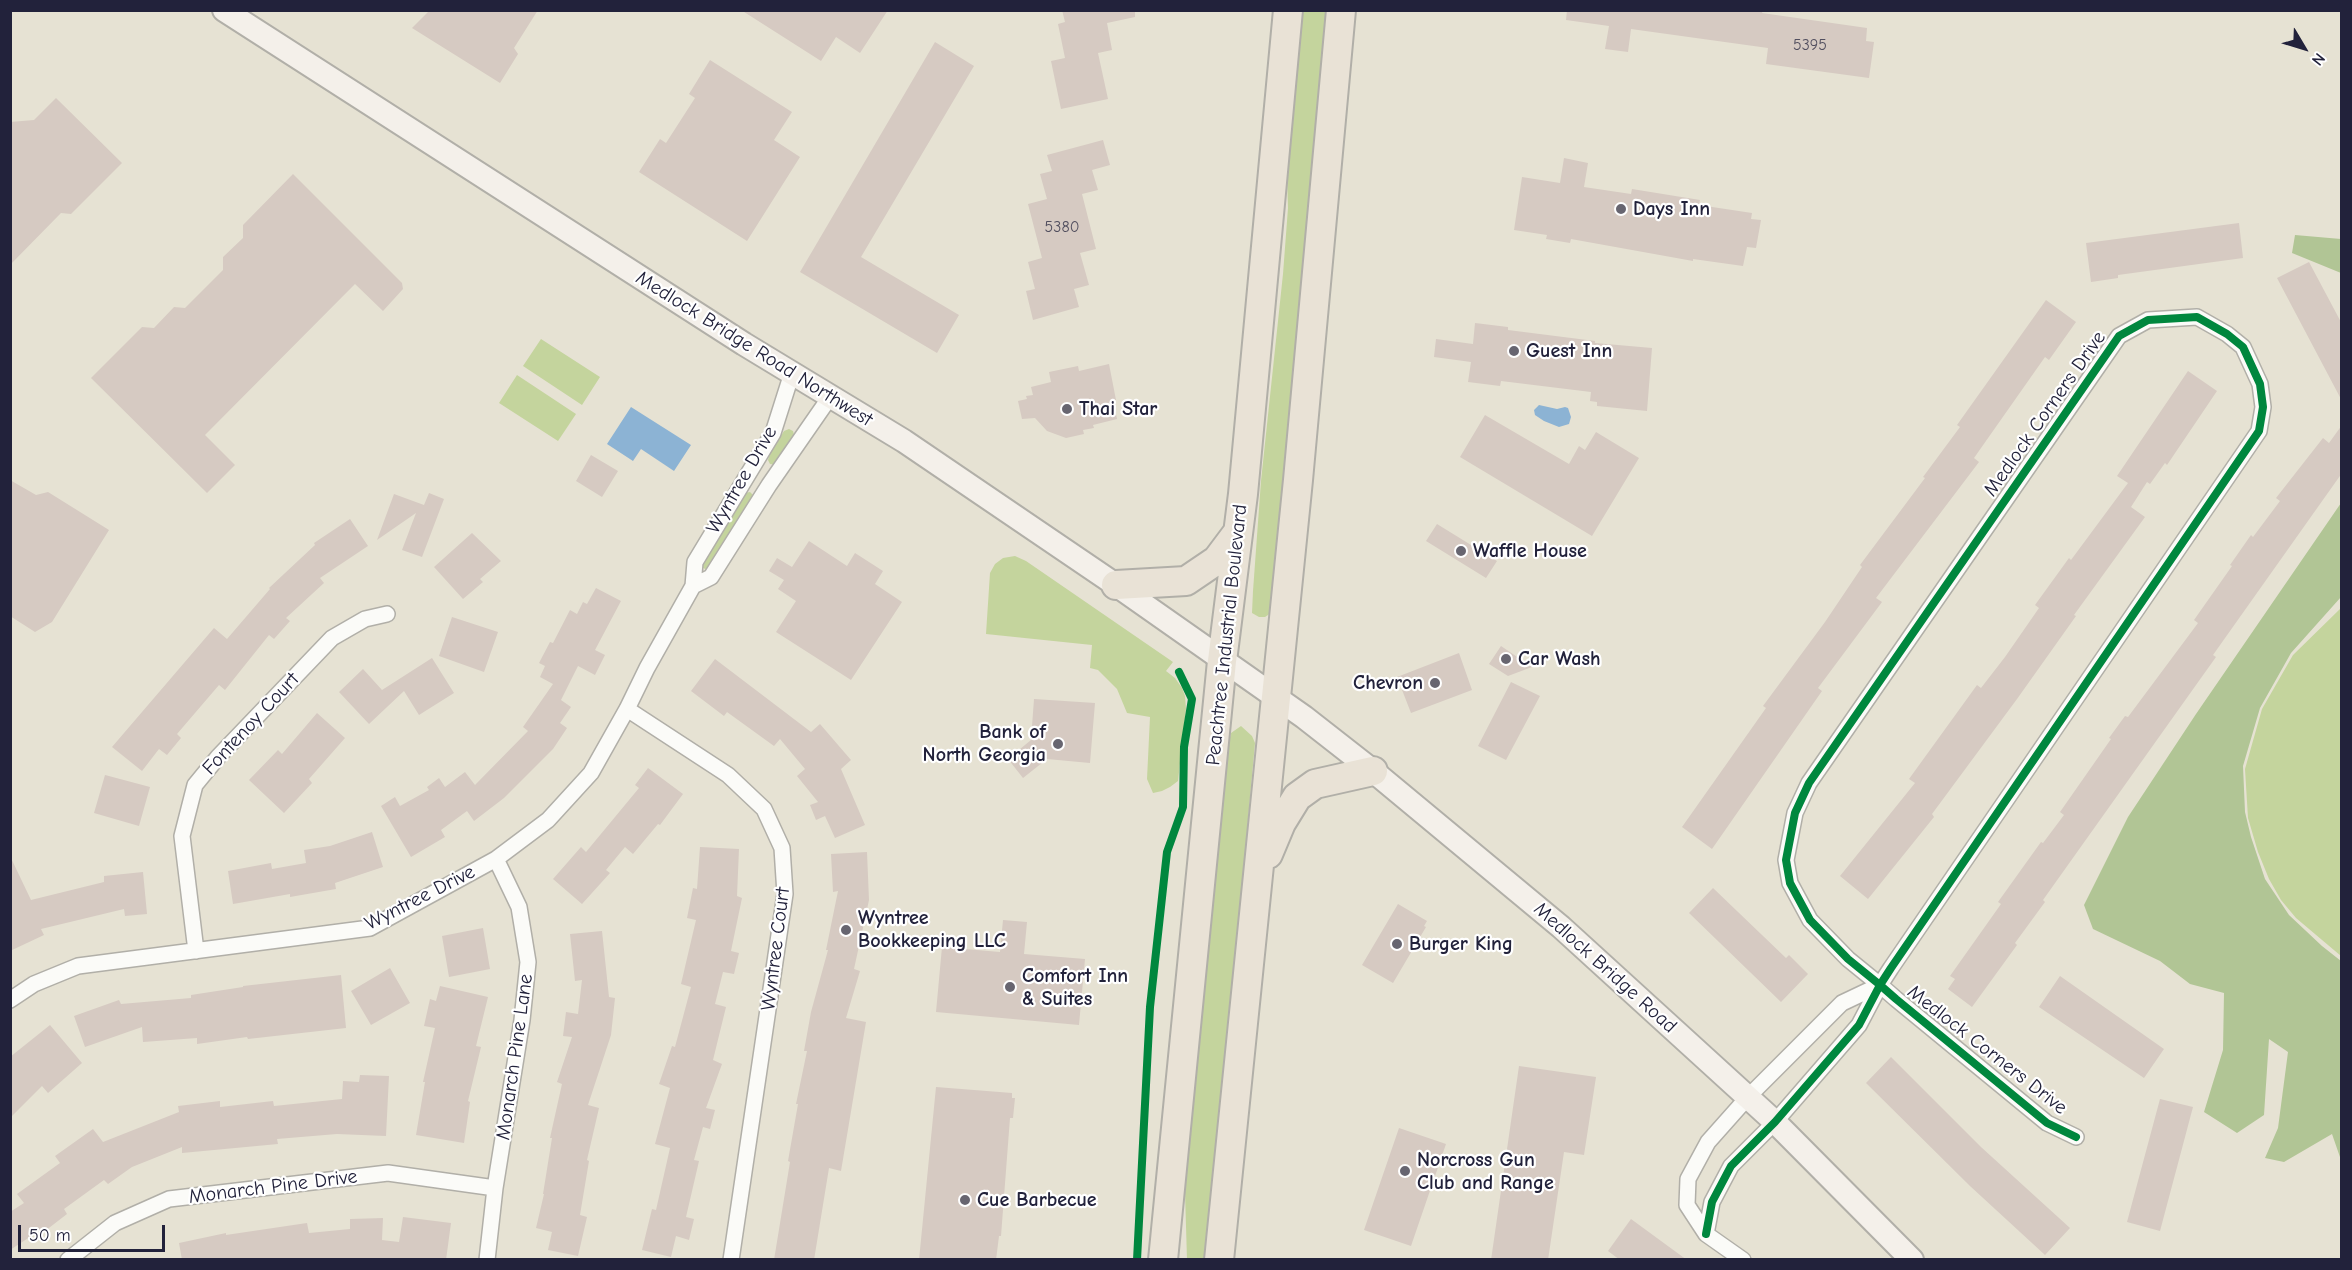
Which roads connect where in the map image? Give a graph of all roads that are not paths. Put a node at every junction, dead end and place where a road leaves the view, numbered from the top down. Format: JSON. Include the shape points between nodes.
{"nodes":[{"id":1,"x":224,"y":10,"type":"edge"},
{"id":2,"x":1288,"y":10,"type":"edge"},
{"id":3,"x":1341,"y":10,"type":"edge"},
{"id":4,"x":792,"y":373,"type":"junction"},
{"id":5,"x":831,"y":397,"type":"junction"},
{"id":6,"x":1238,"y":532,"type":"junction"},
{"id":7,"x":1116,"y":585,"type":"junction"},
{"id":8,"x":693,"y":586,"type":"junction"},
{"id":9,"x":387,"y":614,"type":"dead end"},
{"id":10,"x":1222,"y":662,"type":"junction"},
{"id":11,"x":1276,"y":699,"type":"junction"},
{"id":12,"x":627,"y":709,"type":"junction"},
{"id":13,"x":1373,"y":771,"type":"junction"},
{"id":14,"x":496,"y":859,"type":"junction"},
{"id":15,"x":1258,"y":878,"type":"junction"},
{"id":16,"x":196,"y":951,"type":"junction"},
{"id":17,"x":1880,"y":985,"type":"junction"},
{"id":18,"x":10,"y":1000,"type":"edge"},
{"id":19,"x":1748,"y":1097,"type":"junction"},
{"id":20,"x":1775,"y":1122,"type":"junction"},
{"id":21,"x":2076,"y":1137,"type":"dead end"},
{"id":22,"x":495,"y":1188,"type":"junction"},
{"id":23,"x":1706,"y":1234,"type":"junction"},
{"id":24,"x":68,"y":1260,"type":"edge"},
{"id":25,"x":487,"y":1260,"type":"edge"},
{"id":26,"x":731,"y":1260,"type":"edge"},
{"id":27,"x":1163,"y":1260,"type":"edge"},
{"id":28,"x":1219,"y":1260,"type":"edge"},
{"id":29,"x":1743,"y":1260,"type":"edge"},
{"id":30,"x":1912,"y":1260,"type":"edge"}],
"edges":[{"from":1,"to":4,"type":"street","name":"Medlock Bridge Road Northwest"},
{"from":2,"to":6,"type":"highway","name":"Peachtree Industrial Boulevard"},
{"from":3,"to":11,"type":"highway"},
{"from":4,"to":5,"type":"street","name":"Medlock Bridge Road Northwest"},
{"from":4,"to":8,"type":"street","name":"Wyntree Drive","via":[[772,433],[695,562]]},
{"from":5,"to":7,"type":"street","name":"Medlock Bridge Road Northwest","via":[[904,441]]},
{"from":5,"to":8,"type":"street","name":"Wyntree Drive","via":[[711,577]]},
{"from":6,"to":7,"type":"highway","via":[[1217,560],[1186,581]]},
{"from":6,"to":10,"type":"highway","name":"Peachtree Industrial Boulevard"},
{"from":7,"to":10,"type":"street","name":"Medlock Bridge Road Northwest"},
{"from":8,"to":12,"type":"street","name":"Wyntree Drive"},
{"from":9,"to":16,"type":"street","name":"Fontenoy Court","via":[[365,619],[332,638],[195,785],[182,836]]},
{"from":10,"to":11,"type":"street","name":"Medlock Bridge Road Northwest"},
{"from":10,"to":27,"type":"highway","name":"Peachtree Industrial Boulevard"},
{"from":11,"to":13,"type":"street","name":"Medlock Bridge Road"},
{"from":11,"to":15,"type":"highway"},
{"from":12,"to":14,"type":"street","name":"Wyntree Drive","via":[[591,773],[548,820]]},
{"from":12,"to":26,"type":"street","name":"Wyntree Court","via":[[728,775],[764,809],[782,848],[785,894]]},
{"from":13,"to":15,"type":"highway","via":[[1316,784],[1296,797]]},
{"from":13,"to":19,"type":"street","name":"Medlock Bridge Road","via":[[1561,927]]},
{"from":14,"to":16,"type":"street","name":"Wyntree Drive","via":[[370,928]]},
{"from":14,"to":22,"type":"street","name":"Monarch Pine Lane","via":[[519,907],[528,962]]},
{"from":15,"to":28,"type":"highway"},
{"from":16,"to":18,"type":"street","name":"Wyntree Drive","via":[[78,966],[34,984]]},
{"from":17,"to":17,"type":"street","name":"Medlock Corners Drive","via":[[1810,920],[1790,883],[1786,860],[1795,813],[1809,783],[2119,336],[2148,320],[2198,317],[2243,347],[2260,384],[2263,407],[2259,431]]},
{"from":17,"to":19,"type":"street","name":"Medlock Corners Drive","via":[[1842,1003]]},
{"from":17,"to":20,"type":"street","name":"Medlock Corners Drive","via":[[1859,1025]]},
{"from":17,"to":21,"type":"street","name":"Medlock Corners Drive","via":[[2047,1123]]},
{"from":19,"to":20,"type":"street","name":"Medlock Bridge Road"},
{"from":19,"to":23,"type":"street","name":"Medlock Corners Drive","via":[[1708,1142],[1688,1179],[1687,1206]]},
{"from":20,"to":23,"type":"street","name":"Medlock Corners Drive","via":[[1731,1166],[1712,1202]]},
{"from":20,"to":30,"type":"street","name":"Medlock Bridge Road"},
{"from":22,"to":24,"type":"street","name":"Monarch Pine Drive","via":[[388,1173],[169,1199],[115,1223]]},
{"from":22,"to":25,"type":"street","name":"Monarch Pine Lane"},
{"from":23,"to":29,"type":"street"}]}
